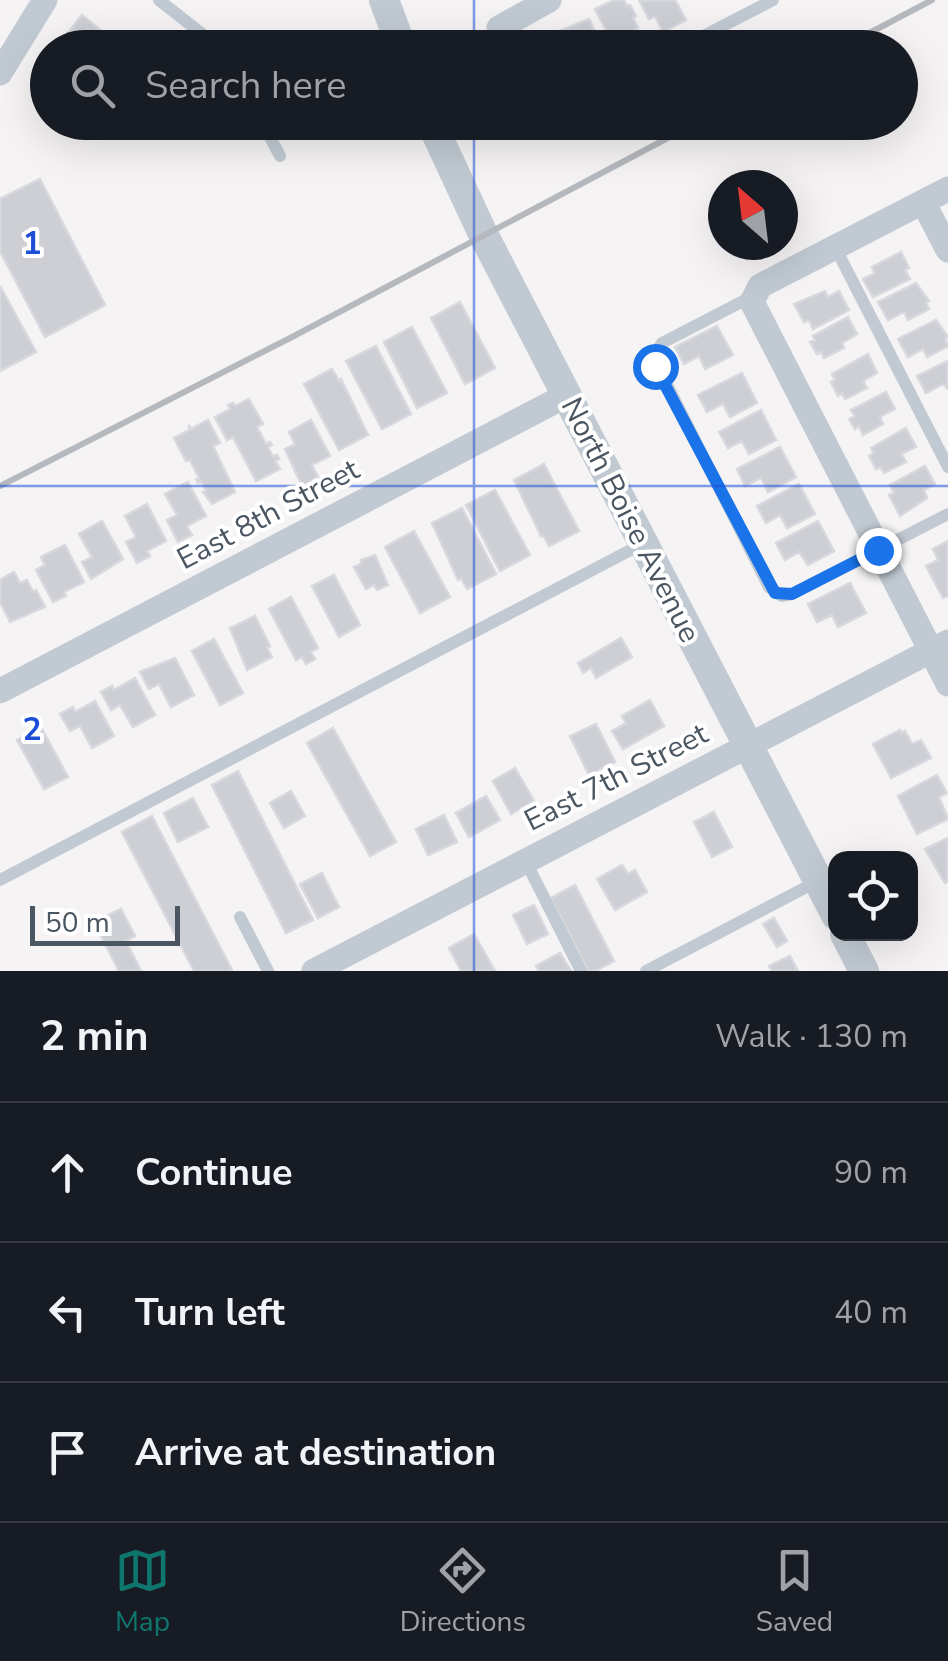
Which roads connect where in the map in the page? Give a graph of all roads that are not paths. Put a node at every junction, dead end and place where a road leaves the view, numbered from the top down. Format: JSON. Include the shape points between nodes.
{"nodes":[{"id":1,"x":45,"y":0,"type":"edge"},
{"id":2,"x":160,"y":0,"type":"edge"},
{"id":3,"x":384,"y":0,"type":"edge"},
{"id":4,"x":550,"y":0,"type":"edge"},
{"id":5,"x":773,"y":0,"type":"edge"},
{"id":6,"x":198,"y":30,"type":"edge"},
{"id":7,"x":395,"y":30,"type":"edge"},
{"id":8,"x":505,"y":30,"type":"edge"},
{"id":9,"x":715,"y":30,"type":"edge"},
{"id":10,"x":0,"y":73,"type":"edge"},
{"id":11,"x":272,"y":140,"type":"edge"},
{"id":12,"x":439,"y":140,"type":"edge"},
{"id":13,"x":280,"y":156,"type":"dead end"},
{"id":14,"x":948,"y":189,"type":"edge"},
{"id":15,"x":923,"y":202,"type":"junction"},
{"id":16,"x":835,"y":247,"type":"junction"},
{"id":17,"x":948,"y":250,"type":"edge"},
{"id":18,"x":753,"y":296,"type":"junction"},
{"id":19,"x":567,"y":395,"type":"junction"},
{"id":20,"x":948,"y":467,"type":"edge"},
{"id":21,"x":948,"y":514,"type":"edge"},
{"id":22,"x":644,"y":544,"type":"junction"},
{"id":23,"x":878,"y":550,"type":"junction"},
{"id":24,"x":939,"y":646,"type":"edge"},
{"id":25,"x":948,"y":684,"type":"edge"},
{"id":26,"x":0,"y":691,"type":"edge"},
{"id":27,"x":748,"y":745,"type":"junction"},
{"id":28,"x":525,"y":860,"type":"junction"},
{"id":29,"x":0,"y":880,"type":"edge"},
{"id":30,"x":818,"y":882,"type":"junction"},
{"id":31,"x":828,"y":900,"type":"edge"},
{"id":32,"x":240,"y":917,"type":"dead end"},
{"id":33,"x":849,"y":941,"type":"edge"},
{"id":34,"x":268,"y":971,"type":"edge"},
{"id":35,"x":314,"y":971,"type":"edge"},
{"id":36,"x":581,"y":971,"type":"edge"},
{"id":37,"x":646,"y":971,"type":"edge"},
{"id":38,"x":864,"y":971,"type":"edge"}],
"edges":[{"from":1,"to":10,"type":"street"},
{"from":2,"to":6,"type":"lane"},
{"from":3,"to":7,"type":"street"},
{"from":4,"to":8,"type":"street"},
{"from":5,"to":9,"type":"lane"},
{"from":11,"to":13,"type":"lane"},
{"from":12,"to":19,"type":"street","name":"North Boise Avenue"},
{"from":14,"to":15,"type":"street"},
{"from":15,"to":16,"type":"street"},
{"from":15,"to":17,"type":"street"},
{"from":16,"to":18,"type":"street"},
{"from":16,"to":20,"type":"lane"},
{"from":18,"to":23,"type":"street"},
{"from":18,"to":23,"type":"lane","via":[[662,342],[655,366],[775,593],[792,594]]},
{"from":19,"to":22,"type":"street","name":"North Boise Avenue"},
{"from":19,"to":26,"type":"street","name":"East 8th Street"},
{"from":21,"to":23,"type":"lane"},
{"from":22,"to":27,"type":"street","name":"North Boise Avenue"},
{"from":22,"to":29,"type":"lane"},
{"from":23,"to":24,"type":"street"},
{"from":24,"to":25,"type":"street"},
{"from":24,"to":27,"type":"street","name":"East 7th Street"},
{"from":27,"to":28,"type":"street","name":"East 7th Street"},
{"from":27,"to":30,"type":"street","name":"North Boise Avenue"},
{"from":28,"to":35,"type":"street","name":"East 7th Street"},
{"from":28,"to":36,"type":"lane"},
{"from":30,"to":31,"type":"street","name":"North Boise Avenue"},
{"from":30,"to":37,"type":"lane"},
{"from":32,"to":34,"type":"lane"},
{"from":33,"to":38,"type":"street"}]}
